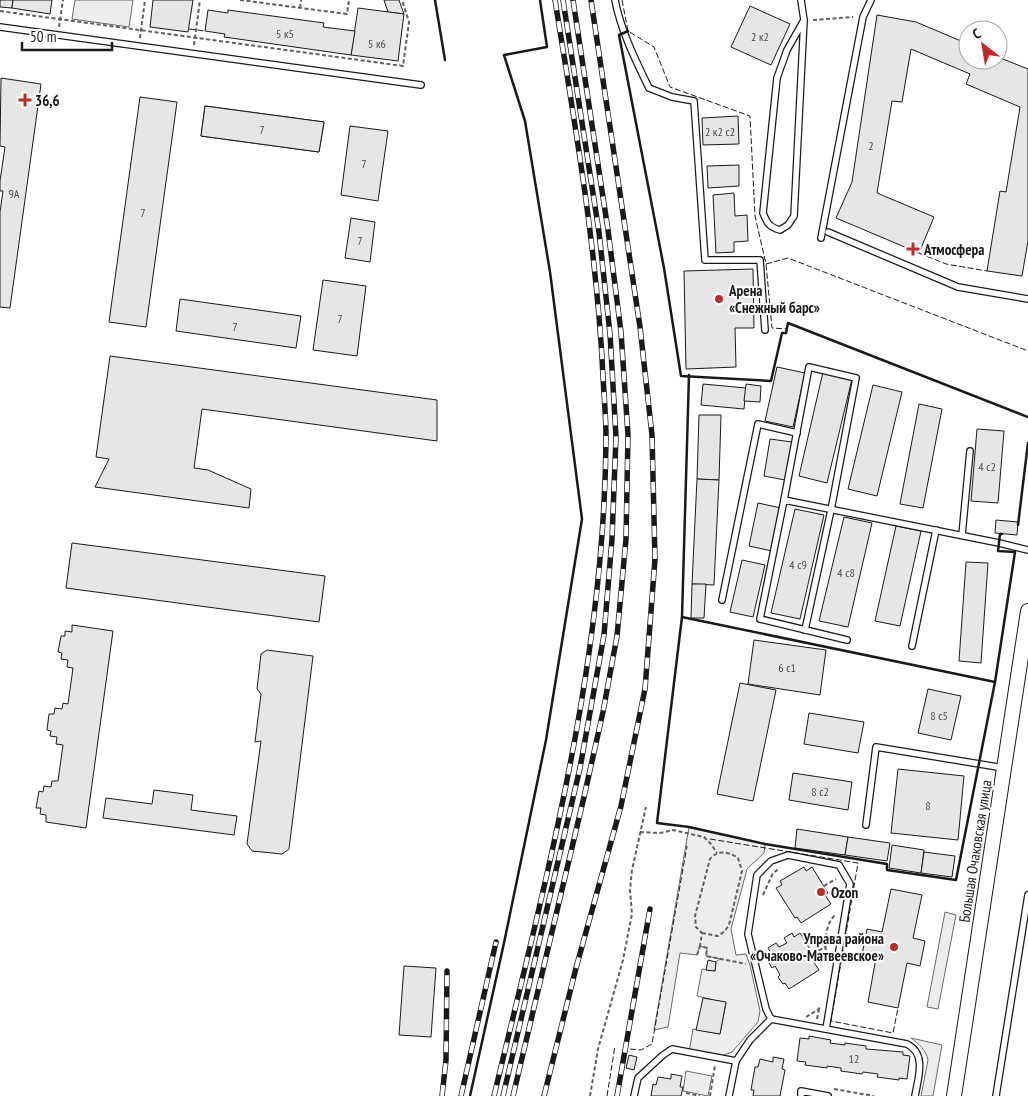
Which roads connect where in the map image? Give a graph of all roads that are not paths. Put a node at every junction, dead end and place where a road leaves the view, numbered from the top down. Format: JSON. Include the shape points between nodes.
{"nodes":[{"id":1,"x":615,"y":0,"type":"edge"},
{"id":2,"x":801,"y":0,"type":"edge"},
{"id":3,"x":871,"y":0,"type":"edge"},
{"id":4,"x":804,"y":20,"type":"junction"},
{"id":5,"x":0,"y":27,"type":"edge"},
{"id":6,"x":421,"y":85,"type":"dead end"},
{"id":7,"x":828,"y":232,"type":"dead end"},
{"id":8,"x":821,"y":238,"type":"dead end"},
{"id":9,"x":1028,"y":299,"type":"edge"},
{"id":10,"x":765,"y":330,"type":"dead end"},
{"id":11,"x":797,"y":433,"type":"junction"},
{"id":12,"x":970,"y":451,"type":"dead end"},
{"id":13,"x":784,"y":500,"type":"junction"},
{"id":14,"x":831,"y":510,"type":"junction"},
{"id":15,"x":936,"y":530,"type":"junction"},
{"id":16,"x":962,"y":535,"type":"junction"},
{"id":17,"x":1028,"y":550,"type":"edge"},
{"id":18,"x":722,"y":600,"type":"dead end"},
{"id":19,"x":1028,"y":610,"type":"edge"},
{"id":20,"x":805,"y":630,"type":"junction"},
{"id":21,"x":847,"y":640,"type":"dead end"},
{"id":22,"x":912,"y":646,"type":"dead end"},
{"id":23,"x":1004,"y":768,"type":"junction"},
{"id":24,"x":866,"y":825,"type":"dead end"},
{"id":25,"x":1028,"y":896,"type":"edge"},
{"id":26,"x":1025,"y":936,"type":"edge"},
{"id":27,"x":772,"y":1019,"type":"junction"},
{"id":28,"x":826,"y":1029,"type":"junction"},
{"id":29,"x":736,"y":1061,"type":"junction"},
{"id":30,"x":634,"y":1096,"type":"edge"},
{"id":31,"x":729,"y":1096,"type":"edge"},
{"id":32,"x":801,"y":1096,"type":"edge"},
{"id":33,"x":828,"y":1096,"type":"edge"},
{"id":34,"x":915,"y":1096,"type":"edge"},
{"id":35,"x":954,"y":1096,"type":"edge"},
{"id":36,"x":996,"y":1096,"type":"edge"}],
"edges":[{"from":1,"to":10,"type":"lane","via":[[624,34],[649,88],[694,101],[705,260],[760,260]]},
{"from":2,"to":4,"type":"lane"},
{"from":3,"to":8,"type":"lane","via":[[863,17]]},
{"from":4,"to":4,"type":"lane","via":[[794,216],[780,230],[772,228],[763,213],[777,78],[787,50]]},
{"from":5,"to":6,"type":"lane"},
{"from":7,"to":9,"type":"lane","via":[[958,287]]},
{"from":11,"to":13,"type":"lane"},
{"from":11,"to":14,"type":"lane","via":[[809,368],[856,378]]},
{"from":11,"to":18,"type":"lane","via":[[758,424]]},
{"from":12,"to":16,"type":"lane"},
{"from":13,"to":14,"type":"lane"},
{"from":13,"to":20,"type":"lane","via":[[760,619]]},
{"from":14,"to":15,"type":"lane"},
{"from":14,"to":20,"type":"lane"},
{"from":15,"to":16,"type":"lane"},
{"from":15,"to":22,"type":"lane"},
{"from":16,"to":17,"type":"lane"},
{"from":19,"to":23,"type":"street","name":"Большая Очаковская улица"},
{"from":20,"to":21,"type":"lane"},
{"from":23,"to":24,"type":"lane","via":[[876,747]]},
{"from":23,"to":35,"type":"street","name":"Большая Очаковская улица"},
{"from":25,"to":26,"type":"lane"},
{"from":26,"to":36,"type":"lane"},
{"from":27,"to":28,"type":"lane"},
{"from":27,"to":28,"type":"lane","via":[[766,1009],[748,934],[758,874],[771,862],[788,855],[838,865],[850,884]]},
{"from":27,"to":29,"type":"lane","via":[[750,1040]]},
{"from":28,"to":34,"type":"lane","via":[[913,1047],[921,1062]]},
{"from":29,"to":30,"type":"lane","via":[[672,1050],[638,1078]]},
{"from":29,"to":31,"type":"lane"},
{"from":32,"to":33,"type":"lane","via":[[801,1091]]}]}
